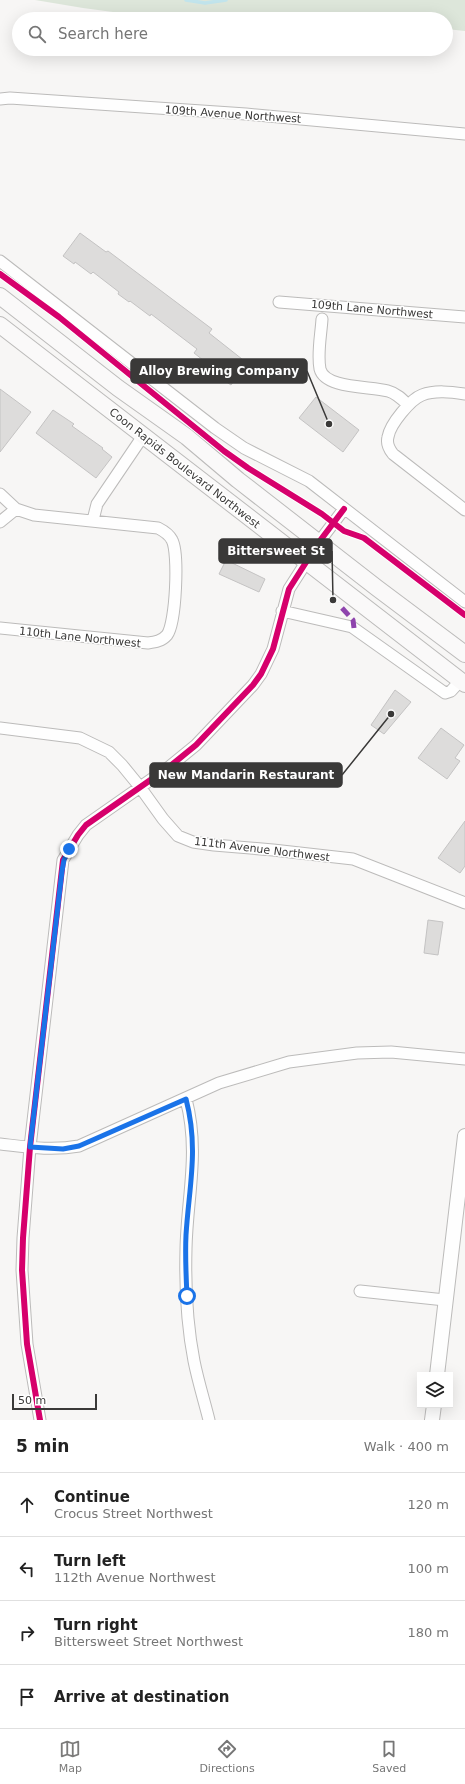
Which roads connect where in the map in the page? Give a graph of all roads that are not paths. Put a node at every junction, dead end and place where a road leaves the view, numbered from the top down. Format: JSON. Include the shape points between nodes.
{"nodes":[{"id":1,"x":0,"y":99,"type":"edge"},
{"id":2,"x":465,"y":134,"type":"edge"},
{"id":3,"x":0,"y":261,"type":"edge"},
{"id":4,"x":0,"y":296,"type":"edge"},
{"id":5,"x":279,"y":302,"type":"dead end"},
{"id":6,"x":465,"y":317,"type":"edge"},
{"id":7,"x":322,"y":319,"type":"dead end"},
{"id":8,"x":0,"y":325,"type":"edge"},
{"id":9,"x":465,"y":394,"type":"edge"},
{"id":10,"x":408,"y":405,"type":"junction"},
{"id":11,"x":143,"y":436,"type":"junction"},
{"id":12,"x":0,"y":494,"type":"edge"},
{"id":13,"x":16,"y":509,"type":"junction"},
{"id":14,"x":344,"y":509,"type":"junction"},
{"id":15,"x":465,"y":510,"type":"edge"},
{"id":16,"x":93,"y":520,"type":"junction"},
{"id":17,"x":0,"y":522,"type":"edge"},
{"id":18,"x":319,"y":542,"type":"junction"},
{"id":19,"x":306,"y":561,"type":"junction"},
{"id":20,"x":465,"y":602,"type":"edge"},
{"id":21,"x":282,"y":611,"type":"junction"},
{"id":22,"x":0,"y":628,"type":"edge"},
{"id":23,"x":465,"y":654,"type":"edge"},
{"id":24,"x":463,"y":682,"type":"edge"},
{"id":25,"x":0,"y":728,"type":"edge"},
{"id":26,"x":140,"y":787,"type":"junction"},
{"id":27,"x":465,"y":903,"type":"edge"},
{"id":28,"x":465,"y":1059,"type":"edge"},
{"id":29,"x":186,"y":1099,"type":"junction"},
{"id":30,"x":465,"y":1136,"type":"edge"},
{"id":31,"x":0,"y":1144,"type":"edge"},
{"id":32,"x":30,"y":1147,"type":"junction"},
{"id":33,"x":360,"y":1291,"type":"dead end"},
{"id":34,"x":445,"y":1300,"type":"junction"},
{"id":35,"x":437,"y":1372,"type":"edge"},
{"id":36,"x":434,"y":1408,"type":"edge"},
{"id":37,"x":40,"y":1420,"type":"edge"},
{"id":38,"x":209,"y":1420,"type":"edge"},
{"id":39,"x":432,"y":1420,"type":"edge"}],
"edges":[{"from":1,"to":2,"type":"street","name":"109th Avenue Northwest","via":[[246,114]]},
{"from":3,"to":14,"type":"street","via":[[215,428],[249,451],[309,481]]},
{"from":4,"to":18,"type":"main road","name":"Coon Rapids Boulevard Northwest","via":[[118,388],[187,437]]},
{"from":5,"to":6,"type":"street","name":"109th Lane Northwest"},
{"from":7,"to":10,"type":"street","via":[[320,363],[325,379],[334,383],[389,391],[401,397]]},
{"from":8,"to":11,"type":"main road","name":"Coon Rapids Boulevard Northwest"},
{"from":9,"to":10,"type":"street","via":[[432,392],[414,398]]},
{"from":10,"to":15,"type":"street","via":[[389,432],[389,449]]},
{"from":11,"to":16,"type":"street","via":[[97,504]]},
{"from":11,"to":19,"type":"main road","name":"Coon Rapids Boulevard Northwest"},
{"from":12,"to":13,"type":"street","name":"110th Lane Northwest"},
{"from":13,"to":16,"type":"street","name":"110th Lane Northwest","via":[[34,515]]},
{"from":13,"to":17,"type":"street"},
{"from":14,"to":18,"type":"street"},
{"from":14,"to":20,"type":"street"},
{"from":16,"to":22,"type":"street","name":"110th Lane Northwest","via":[[158,528],[172,538],[175,547],[176,577],[168,634],[163,639],[148,644]]},
{"from":18,"to":19,"type":"street"},
{"from":18,"to":23,"type":"main road","name":"Coon Rapids Boulevard Northwest"},
{"from":19,"to":21,"type":"street","via":[[289,589]]},
{"from":19,"to":24,"type":"main road","name":"Coon Rapids Boulevard Northwest"},
{"from":21,"to":24,"type":"street","via":[[354,628],[445,693]]},
{"from":21,"to":26,"type":"street","via":[[273,649],[253,685],[196,745]]},
{"from":25,"to":26,"type":"street","name":"111th Avenue Northwest","via":[[80,738],[108,752]]},
{"from":26,"to":27,"type":"street","name":"111th Avenue Northwest","via":[[178,836],[193,842],[353,859]]},
{"from":26,"to":32,"type":"street","via":[[86,825],[64,860]]},
{"from":28,"to":29,"type":"street","via":[[391,1052],[326,1056],[289,1062],[254,1072],[219,1083]]},
{"from":29,"to":32,"type":"street","via":[[79,1146],[63,1149]]},
{"from":29,"to":38,"type":"street","via":[[191,1119],[193,1156],[186,1234],[187,1296],[194,1361]]},
{"from":30,"to":34,"type":"street"},
{"from":31,"to":32,"type":"street"},
{"from":32,"to":37,"type":"street","via":[[22,1270],[27,1344]]},
{"from":33,"to":34,"type":"street"},
{"from":34,"to":35,"type":"street"},
{"from":36,"to":39,"type":"street"}]}
